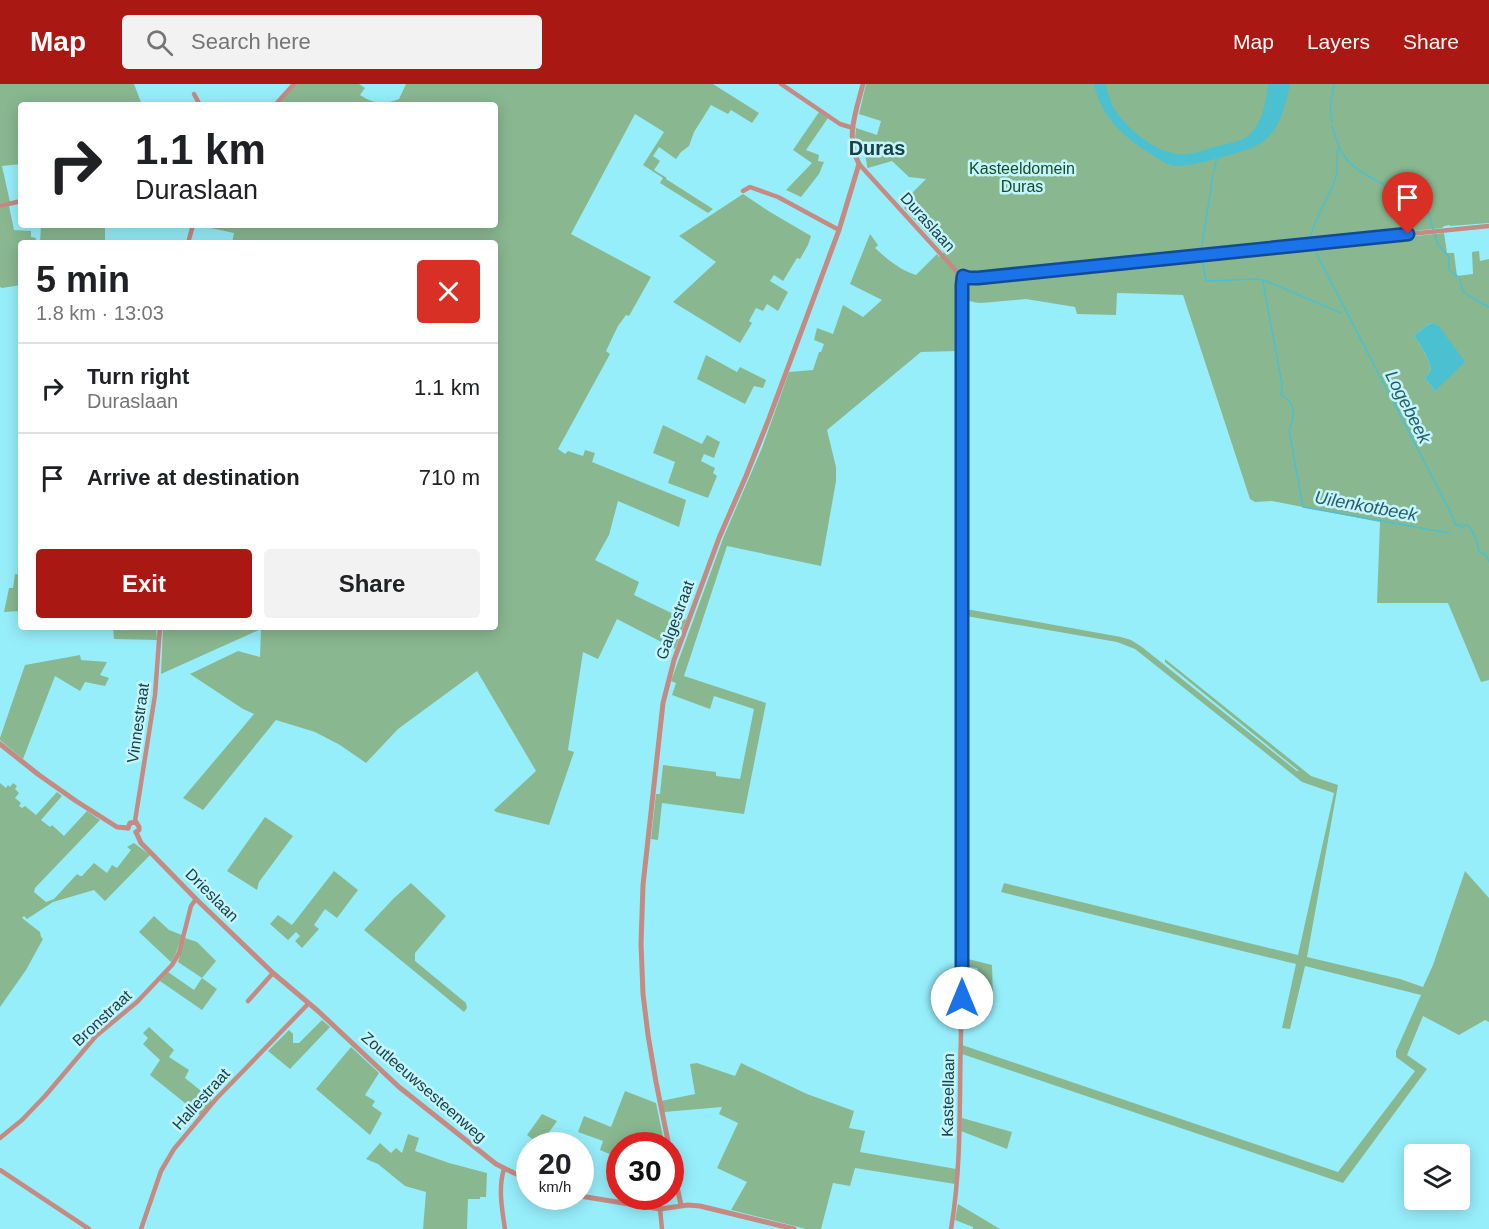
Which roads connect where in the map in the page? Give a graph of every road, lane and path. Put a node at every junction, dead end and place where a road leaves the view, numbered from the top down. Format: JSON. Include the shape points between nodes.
{"nodes":[{"id":1,"x":294,"y":84,"type":"edge"},
{"id":2,"x":781,"y":84,"type":"edge"},
{"id":3,"x":862,"y":84,"type":"edge"},
{"id":4,"x":194,"y":94,"type":"dead end"},
{"id":5,"x":198,"y":102,"type":"edge"},
{"id":6,"x":278,"y":102,"type":"edge"},
{"id":7,"x":852,"y":128,"type":"junction"},
{"id":8,"x":860,"y":164,"type":"junction"},
{"id":9,"x":743,"y":191,"type":"dead end"},
{"id":10,"x":18,"y":202,"type":"edge"},
{"id":11,"x":0,"y":206,"type":"edge"},
{"id":12,"x":1489,"y":226,"type":"edge"},
{"id":13,"x":839,"y":230,"type":"junction"},
{"id":14,"x":963,"y":276,"type":"junction"},
{"id":15,"x":160,"y":630,"type":"edge"},
{"id":16,"x":0,"y":744,"type":"edge"},
{"id":17,"x":135,"y":821,"type":"junction"},
{"id":18,"x":128,"y":828,"type":"junction"},
{"id":19,"x":136,"y":832,"type":"junction"},
{"id":20,"x":196,"y":899,"type":"junction"},
{"id":21,"x":273,"y":973,"type":"junction"},
{"id":22,"x":248,"y":1001,"type":"dead end"},
{"id":23,"x":308,"y":1004,"type":"junction"},
{"id":24,"x":666,"y":1132,"type":"edge"},
{"id":25,"x":0,"y":1138,"type":"edge"},
{"id":26,"x":504,"y":1169,"type":"junction"},
{"id":27,"x":0,"y":1170,"type":"edge"},
{"id":28,"x":516,"y":1174,"type":"edge"},
{"id":29,"x":684,"y":1205,"type":"edge"},
{"id":30,"x":660,"y":1210,"type":"edge"},
{"id":31,"x":89,"y":1229,"type":"edge"},
{"id":32,"x":141,"y":1229,"type":"edge"},
{"id":33,"x":505,"y":1229,"type":"edge"},
{"id":34,"x":662,"y":1229,"type":"edge"},
{"id":35,"x":794,"y":1229,"type":"edge"},
{"id":36,"x":951,"y":1229,"type":"edge"}],
"edges":[{"from":1,"to":6,"type":"street"},
{"from":2,"to":7,"type":"street"},
{"from":3,"to":7,"type":"street"},
{"from":4,"to":5,"type":"street"},
{"from":7,"to":8,"type":"street","via":[[854,154]]},
{"from":8,"to":13,"type":"street","name":"Galgestraat"},
{"from":8,"to":14,"type":"street","name":"Duraslaan"},
{"from":9,"to":13,"type":"street","via":[[750,187],[778,198]]},
{"from":10,"to":11,"type":"street"},
{"from":12,"to":14,"type":"street","via":[[978,278]]},
{"from":13,"to":24,"type":"street","name":"Galgestraat","via":[[674,660],[663,703],[643,885],[641,966],[648,1035]]},
{"from":14,"to":36,"type":"street","name":"Kasteellaan","via":[[961,1034],[959,1151]]},
{"from":15,"to":17,"type":"street","name":"Vinnestraat","via":[[155,695]]},
{"from":16,"to":18,"type":"street","via":[[76,801],[117,827]]},
{"from":17,"to":18,"type":"street"},
{"from":17,"to":19,"type":"street","via":[[139,827]]},
{"from":18,"to":19,"type":"street"},
{"from":19,"to":20,"type":"street","name":"Drieslaan","via":[[141,843]]},
{"from":20,"to":21,"type":"street","name":"Drieslaan"},
{"from":20,"to":25,"type":"street","name":"Bronstraat","via":[[172,965],[137,1002],[96,1036],[45,1096]]},
{"from":21,"to":22,"type":"street"},
{"from":21,"to":23,"type":"street","name":"Drieslaan"},
{"from":23,"to":26,"type":"street","name":"Zoutleeuwsesteenweg","via":[[399,1087]]},
{"from":23,"to":32,"type":"street","name":"Hallestraat","via":[[216,1099],[174,1149],[161,1171]]},
{"from":26,"to":28,"type":"street","name":"Zoutleeuwsesteenweg"},
{"from":26,"to":33,"type":"street","via":[[501,1177]]},
{"from":27,"to":31,"type":"street"},
{"from":29,"to":35,"type":"street"},
{"from":30,"to":34,"type":"street"}]}
